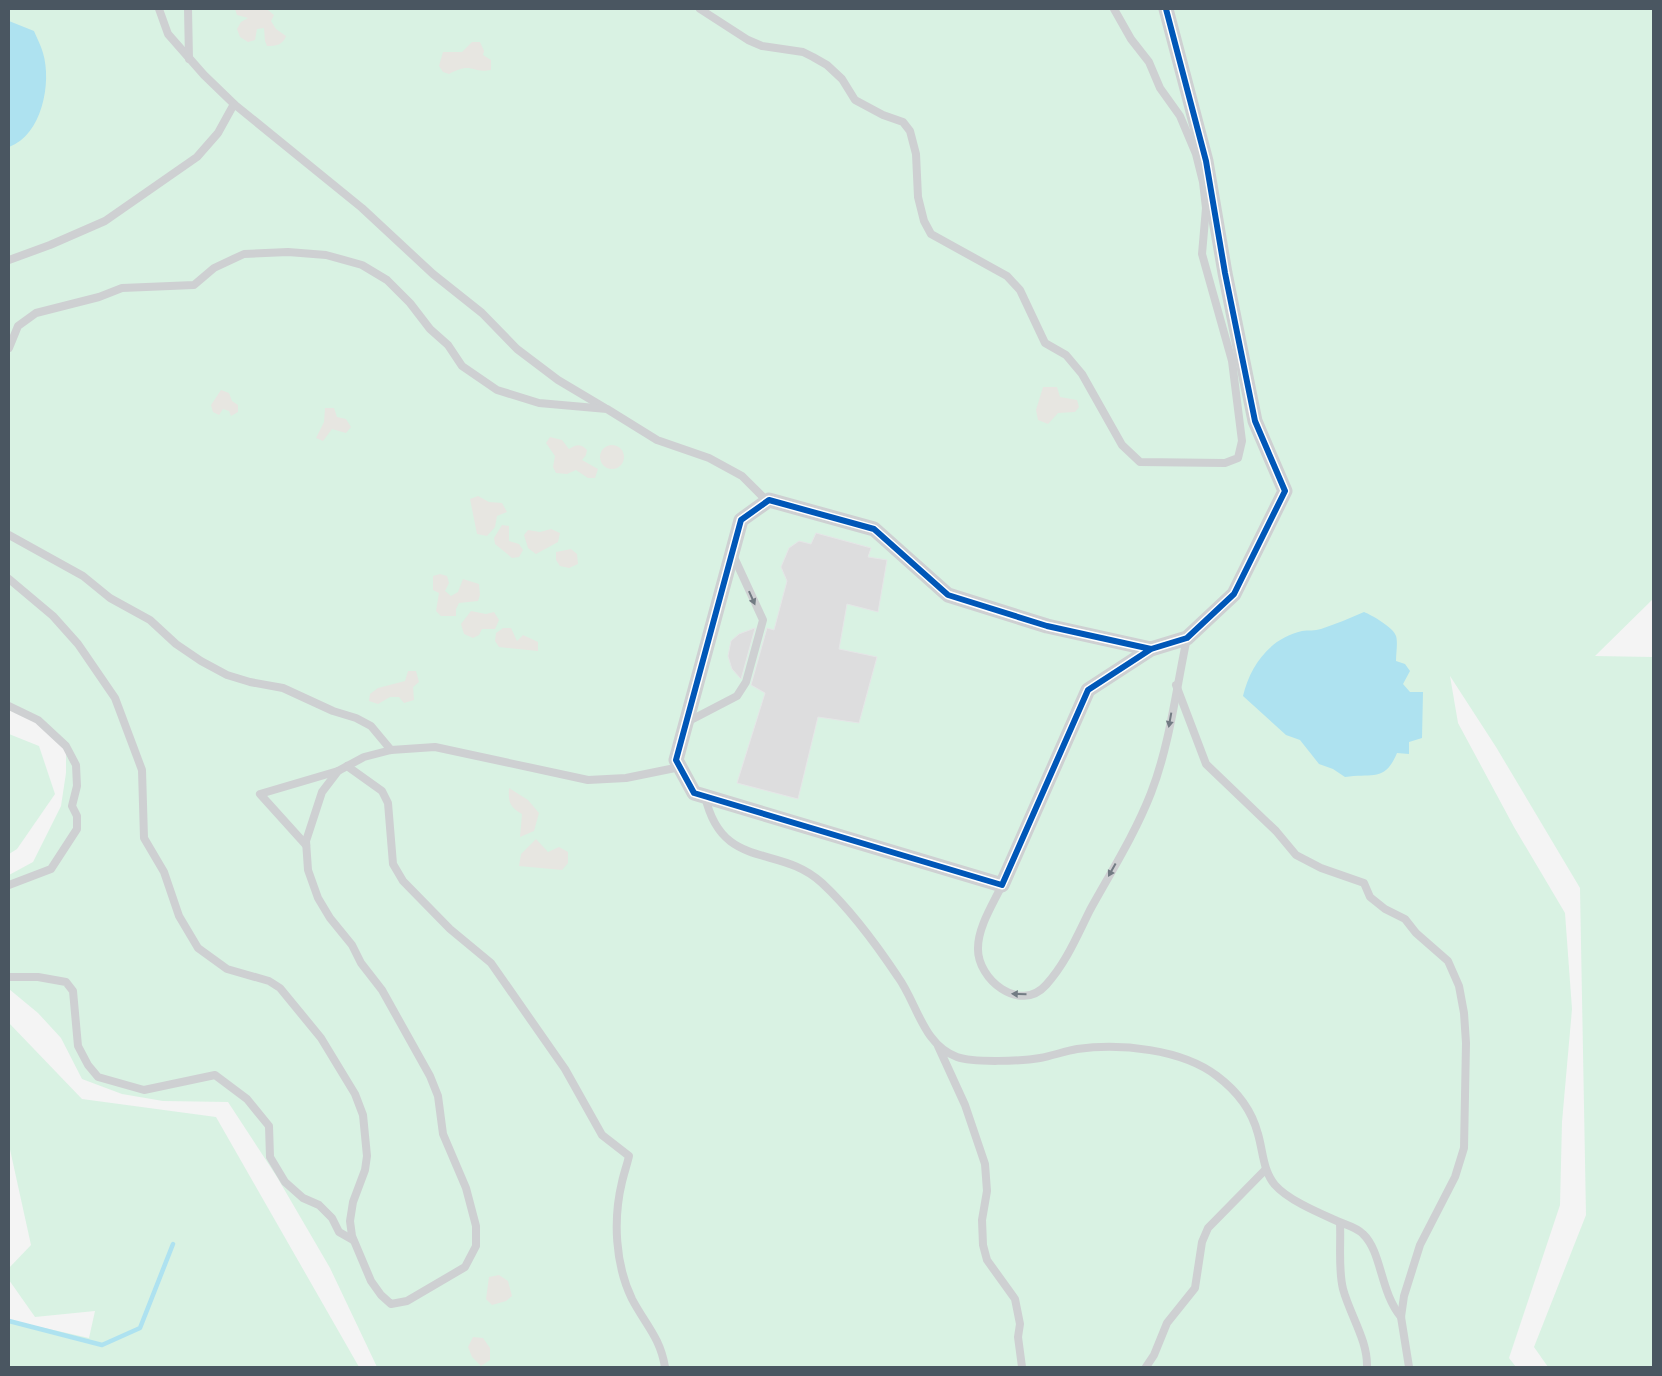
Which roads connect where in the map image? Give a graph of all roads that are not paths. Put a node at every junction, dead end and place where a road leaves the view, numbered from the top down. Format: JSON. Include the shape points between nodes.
{"nodes":[{"id":1,"x":159,"y":9,"type":"edge"},
{"id":2,"x":188,"y":9,"type":"edge"},
{"id":3,"x":700,"y":9,"type":"edge"},
{"id":4,"x":1114,"y":9,"type":"edge"},
{"id":5,"x":1166,"y":9,"type":"edge"},
{"id":6,"x":189,"y":59,"type":"junction"},
{"id":7,"x":234,"y":104,"type":"junction"},
{"id":8,"x":9,"y":260,"type":"edge"},
{"id":9,"x":9,"y":348,"type":"edge"},
{"id":10,"x":606,"y":410,"type":"junction"},
{"id":11,"x":767,"y":501,"type":"junction"},
{"id":12,"x":9,"y":535,"type":"edge"},
{"id":13,"x":732,"y":553,"type":"junction"},
{"id":14,"x":9,"y":579,"type":"edge"},
{"id":15,"x":1187,"y":638,"type":"junction"},
{"id":16,"x":1151,"y":649,"type":"junction"},
{"id":17,"x":1176,"y":685,"type":"junction"},
{"id":18,"x":9,"y":706,"type":"edge"},
{"id":19,"x":686,"y":723,"type":"junction"},
{"id":20,"x":391,"y":750,"type":"junction"},
{"id":21,"x":347,"y":766,"type":"junction"},
{"id":22,"x":680,"y":767,"type":"junction"},
{"id":23,"x":338,"y":771,"type":"junction"},
{"id":24,"x":705,"y":796,"type":"junction"},
{"id":25,"x":306,"y":845,"type":"junction"},
{"id":26,"x":9,"y":885,"type":"edge"},
{"id":27,"x":1002,"y":885,"type":"junction"},
{"id":28,"x":9,"y":978,"type":"edge"},
{"id":29,"x":938,"y":1046,"type":"junction"},
{"id":30,"x":1266,"y":1169,"type":"junction"},
{"id":31,"x":1340,"y":1223,"type":"junction"},
{"id":32,"x":353,"y":1240,"type":"junction"},
{"id":33,"x":1400,"y":1317,"type":"junction"},
{"id":34,"x":665,"y":1367,"type":"edge"},
{"id":35,"x":1022,"y":1367,"type":"edge"},
{"id":36,"x":1146,"y":1367,"type":"edge"},
{"id":37,"x":1367,"y":1367,"type":"edge"},
{"id":38,"x":1409,"y":1367,"type":"edge"}],
"edges":[{"from":1,"to":6,"type":"lane","via":[[168,34]]},
{"from":2,"to":6,"type":"lane"},
{"from":3,"to":4,"type":"lane","via":[[762,46],[808,54],[842,79],[856,100],[903,122],[910,131],[916,154],[918,197],[931,234],[1007,276],[1020,290],[1045,343],[1066,355],[1082,374],[1122,445],[1140,462],[1225,463],[1238,458],[1242,442],[1232,361],[1202,254],[1206,233],[1203,182],[1196,154],[1180,116],[1160,88],[1150,62],[1131,39]]},
{"from":5,"to":15,"type":"street","via":[[1206,161],[1255,421],[1285,491],[1234,594]]},
{"from":6,"to":7,"type":"lane"},
{"from":7,"to":8,"type":"lane","via":[[218,133],[197,157],[105,221]]},
{"from":7,"to":10,"type":"lane","via":[[362,208],[433,274],[482,313],[516,349]]},
{"from":9,"to":10,"type":"lane","via":[[18,326],[36,313],[122,288],[194,285],[214,268],[244,254],[288,252],[326,255],[362,266],[387,280],[448,346],[462,366],[497,390],[539,403]]},
{"from":10,"to":11,"type":"lane","via":[[657,440],[709,458],[742,476]]},
{"from":11,"to":13,"type":"street","via":[[741,520]]},
{"from":11,"to":16,"type":"street","via":[[874,529],[948,595],[1047,626]]},
{"from":12,"to":20,"type":"lane","via":[[83,576],[110,598],[150,620],[201,661],[227,675],[283,688],[356,718],[371,726]]},
{"from":13,"to":19,"type":"street"},
{"from":13,"to":19,"type":"lane","one_way":true,"via":[[762,620],[749,673],[737,696]]},
{"from":14,"to":32,"type":"lane","via":[[53,616],[78,644],[115,698],[142,770],[144,838],[164,872],[179,916],[198,948],[227,969],[269,981],[280,988],[320,1038],[355,1094],[363,1115],[367,1156],[353,1202],[350,1221]]},
{"from":15,"to":16,"type":"street"},
{"from":15,"to":17,"type":"lane"},
{"from":16,"to":27,"type":"street","via":[[1088,690]]},
{"from":17,"to":27,"type":"lane","one_way":true,"via":[[1166,742],[1151,792],[1125,848],[1067,957],[1046,985],[1030,994],[1009,994],[984,973],[979,962],[978,936]]},
{"from":17,"to":33,"type":"lane","via":[[1206,764],[1276,831],[1296,855],[1321,868],[1364,883],[1370,896],[1385,909],[1405,919],[1448,961],[1459,986],[1466,1043],[1464,1148],[1455,1177],[1420,1245]]},
{"from":18,"to":26,"type":"lane","via":[[38,720],[66,746],[76,765],[77,786],[72,806],[77,816],[77,829],[51,869]]},
{"from":19,"to":22,"type":"street","via":[[676,760]]},
{"from":20,"to":21,"type":"lane","via":[[364,757]]},
{"from":20,"to":22,"type":"lane","via":[[435,747],[588,780],[634,777]]},
{"from":21,"to":23,"type":"lane"},
{"from":21,"to":34,"type":"lane","via":[[382,791],[388,803],[393,864],[403,881],[450,929],[492,963],[565,1069],[602,1135],[629,1156],[619,1206],[620,1264],[632,1299],[662,1347]]},
{"from":22,"to":24,"type":"street","via":[[694,793]]},
{"from":23,"to":25,"type":"lane","via":[[322,792]]},
{"from":23,"to":25,"type":"lane","via":[[260,794]]},
{"from":24,"to":27,"type":"street"},
{"from":24,"to":29,"type":"lane","via":[[710,817],[732,843],[748,852],[798,868],[821,882],[853,917],[900,979]]},
{"from":25,"to":32,"type":"lane","via":[[308,870],[318,898],[352,945],[360,963],[382,990],[430,1076],[438,1096],[443,1134],[466,1188],[476,1226],[476,1246],[465,1267],[407,1302],[391,1304],[371,1280]]},
{"from":28,"to":32,"type":"lane","via":[[38,977],[66,982],[73,991],[78,1046],[98,1078],[144,1090],[215,1075],[230,1084],[269,1126],[270,1157],[285,1182],[303,1198],[319,1205],[332,1218],[339,1232]]},
{"from":29,"to":30,"type":"lane","via":[[958,1057],[990,1060],[1038,1059],[1076,1049],[1153,1049],[1197,1065],[1217,1075],[1248,1107]]},
{"from":29,"to":35,"type":"lane","via":[[965,1104],[985,1164],[987,1191],[982,1220],[983,1246],[987,1260],[1015,1299]]},
{"from":30,"to":31,"type":"lane","via":[[1275,1185],[1290,1196]]},
{"from":30,"to":36,"type":"lane","via":[[1208,1228],[1202,1242],[1195,1288],[1167,1323]]},
{"from":31,"to":33,"type":"lane","via":[[1360,1231],[1369,1240],[1383,1285]]},
{"from":31,"to":37,"type":"lane","via":[[1341,1283],[1365,1347]]},
{"from":33,"to":38,"type":"lane"}]}
